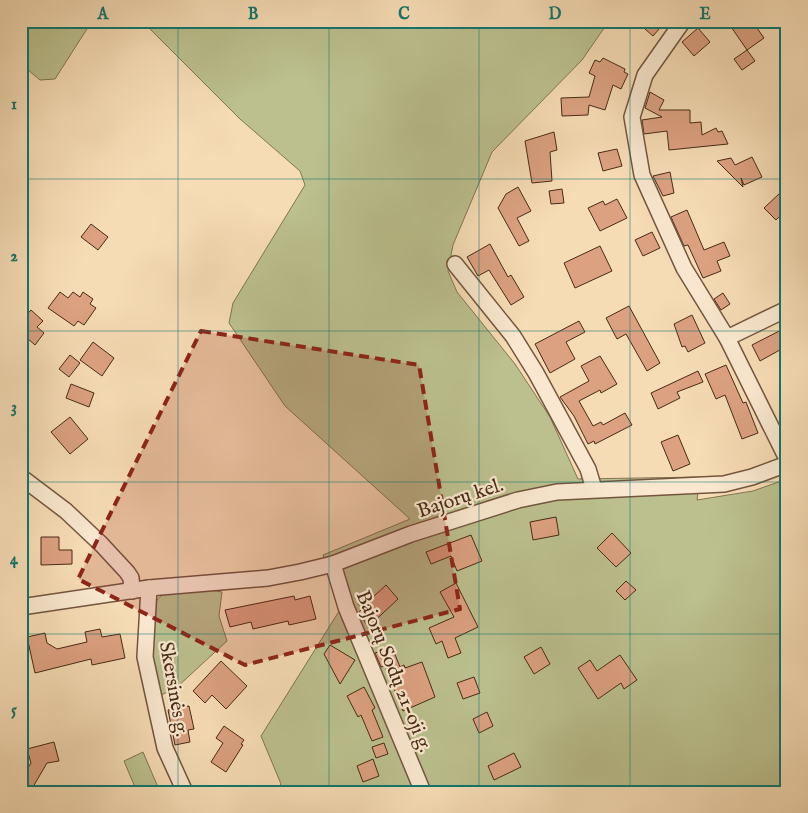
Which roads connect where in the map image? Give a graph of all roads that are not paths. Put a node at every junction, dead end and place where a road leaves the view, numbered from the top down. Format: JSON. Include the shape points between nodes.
{"nodes":[{"id":1,"x":683,"y":21,"type":"edge"},
{"id":2,"x":455,"y":264,"type":"dead end"},
{"id":3,"x":787,"y":309,"type":"edge"},
{"id":4,"x":727,"y":338,"type":"junction"},
{"id":5,"x":787,"y":458,"type":"edge"},
{"id":6,"x":787,"y":464,"type":"edge"},
{"id":7,"x":21,"y":477,"type":"edge"},
{"id":8,"x":594,"y":489,"type":"junction"},
{"id":9,"x":333,"y":564,"type":"junction"},
{"id":10,"x":149,"y":588,"type":"junction"},
{"id":11,"x":132,"y":591,"type":"junction"},
{"id":12,"x":21,"y":607,"type":"edge"},
{"id":13,"x":185,"y":792,"type":"edge"},
{"id":14,"x":423,"y":792,"type":"edge"}],
"edges":[{"from":1,"to":4,"type":"street","via":[[646,75],[632,117],[642,175],[684,268]]},
{"from":2,"to":8,"type":"street","via":[[513,336],[536,372],[588,469]]},
{"from":3,"to":4,"type":"street"},
{"from":4,"to":5,"type":"street"},
{"from":6,"to":8,"type":"street","name":"Bajorų kel.","via":[[724,484]]},
{"from":7,"to":11,"type":"street","via":[[66,511],[101,544],[131,578]]},
{"from":8,"to":9,"type":"street","name":"Bajorų kel.","via":[[557,492],[483,509]]},
{"from":9,"to":10,"type":"street","name":"Bajorų kel.","via":[[268,578]]},
{"from":9,"to":14,"type":"street","name":"Bajorų Sodų 21-oji g.","via":[[346,607]]},
{"from":10,"to":11,"type":"street","name":"Bajorų kel."},
{"from":10,"to":13,"type":"street","name":"Skersinės g.","via":[[146,657],[165,748]]},
{"from":11,"to":12,"type":"street","name":"Bajorų kel."}]}
